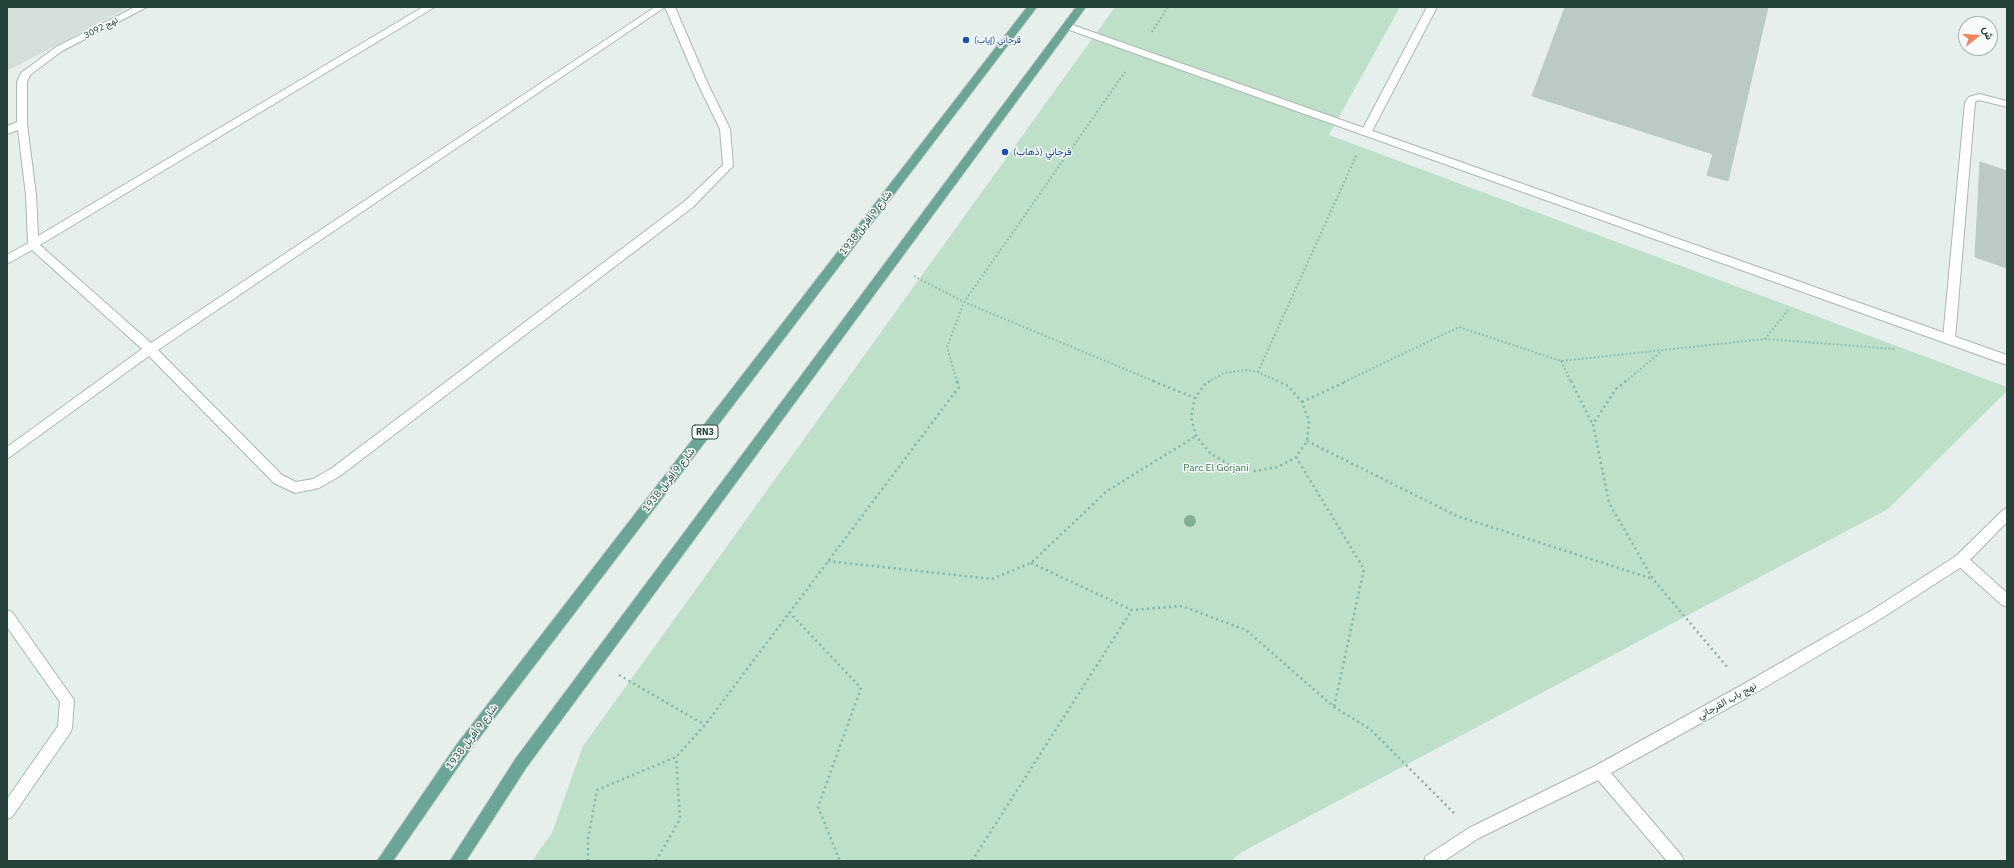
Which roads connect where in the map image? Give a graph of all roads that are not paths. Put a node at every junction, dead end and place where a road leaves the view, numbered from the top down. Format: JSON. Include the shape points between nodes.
{"nodes":[{"id":1,"x":142,"y":7,"type":"edge"},
{"id":2,"x":430,"y":7,"type":"edge"},
{"id":3,"x":661,"y":7,"type":"edge"},
{"id":4,"x":670,"y":7,"type":"edge"},
{"id":5,"x":1032,"y":7,"type":"edge"},
{"id":6,"x":1081,"y":7,"type":"edge"},
{"id":7,"x":1432,"y":7,"type":"edge"},
{"id":8,"x":1067,"y":26,"type":"junction"},
{"id":9,"x":2007,"y":104,"type":"edge"},
{"id":10,"x":22,"y":124,"type":"junction"},
{"id":11,"x":7,"y":130,"type":"edge"},
{"id":12,"x":1366,"y":132,"type":"junction"},
{"id":13,"x":33,"y":245,"type":"junction"},
{"id":14,"x":7,"y":260,"type":"edge"},
{"id":15,"x":1949,"y":339,"type":"junction"},
{"id":16,"x":150,"y":350,"type":"junction"},
{"id":17,"x":2007,"y":360,"type":"edge"},
{"id":18,"x":7,"y":454,"type":"edge"},
{"id":19,"x":2007,"y":514,"type":"edge"},
{"id":20,"x":1961,"y":560,"type":"junction"},
{"id":21,"x":2007,"y":601,"type":"edge"},
{"id":22,"x":7,"y":616,"type":"edge"},
{"id":23,"x":1600,"y":771,"type":"junction"},
{"id":24,"x":7,"y":812,"type":"edge"},
{"id":25,"x":384,"y":861,"type":"edge"},
{"id":26,"x":457,"y":861,"type":"edge"},
{"id":27,"x":1431,"y":861,"type":"edge"},
{"id":28,"x":1678,"y":861,"type":"edge"}],
"edges":[{"from":1,"to":10,"type":"street","name":"نهج 3092","via":[[59,49],[26,73],[22,82]]},
{"from":2,"to":13,"type":"street"},
{"from":3,"to":16,"type":"street"},
{"from":4,"to":16,"type":"street","via":[[725,129],[728,166],[689,204],[336,472],[315,484],[294,488],[278,479]]},
{"from":5,"to":25,"type":"main road","name":"شارع 9 أفريل 1938","number":"RN3","via":[[462,749]]},
{"from":6,"to":8,"type":"main road"},
{"from":7,"to":12,"type":"street"},
{"from":8,"to":12,"type":"street"},
{"from":8,"to":26,"type":"main road","via":[[521,762]]},
{"from":9,"to":15,"type":"street","via":[[1979,97],[1970,102]]},
{"from":10,"to":11,"type":"street"},
{"from":10,"to":13,"type":"street","name":"نهج 3092","via":[[31,195]]},
{"from":12,"to":15,"type":"street"},
{"from":13,"to":14,"type":"street"},
{"from":13,"to":16,"type":"street"},
{"from":15,"to":17,"type":"street"},
{"from":16,"to":18,"type":"street"},
{"from":19,"to":20,"type":"street","name":"نهج باب القرجاني"},
{"from":20,"to":21,"type":"street"},
{"from":20,"to":23,"type":"street","name":"نهج باب القرجاني","via":[[1877,614],[1747,690]]},
{"from":22,"to":24,"type":"street","via":[[67,700],[65,728]]},
{"from":23,"to":27,"type":"street","name":"نهج باب القرجاني","via":[[1474,833]]},
{"from":23,"to":28,"type":"street"}]}
